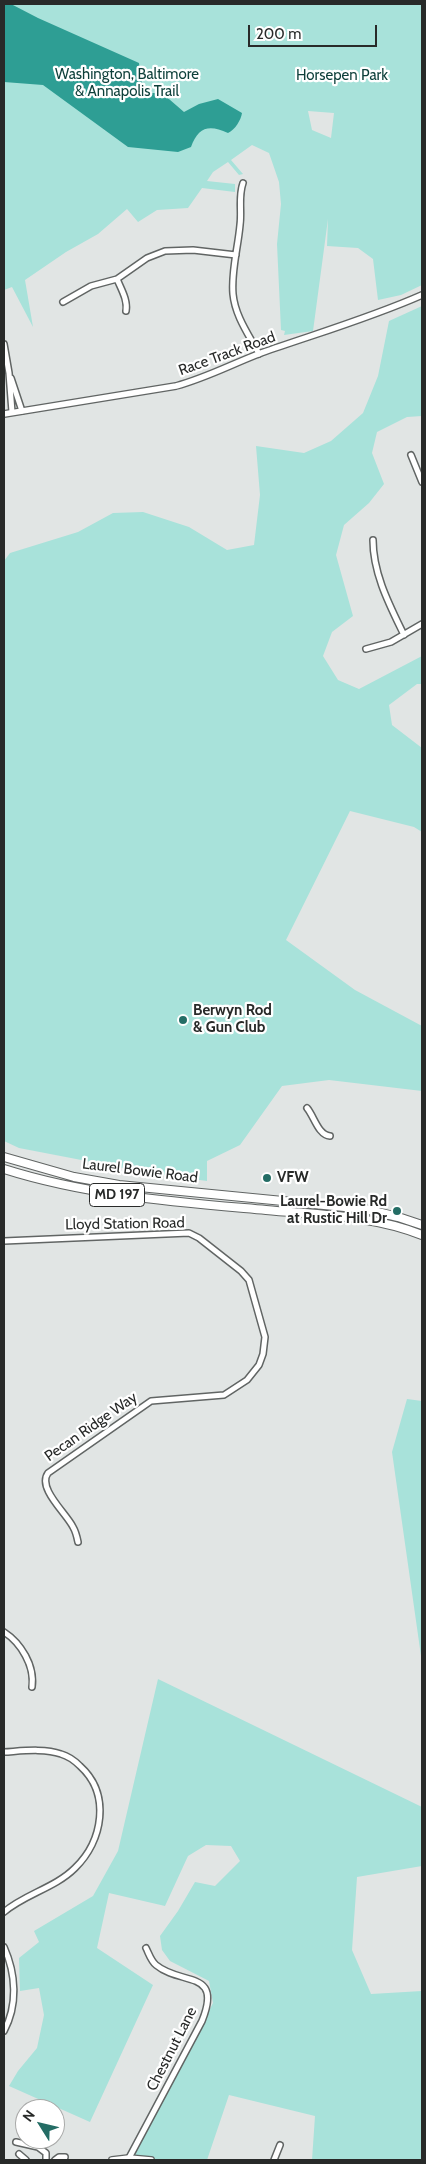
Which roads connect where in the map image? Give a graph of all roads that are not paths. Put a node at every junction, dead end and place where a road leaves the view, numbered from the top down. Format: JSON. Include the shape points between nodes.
{"nodes":[{"id":1,"x":243,"y":183,"type":"dead end"},
{"id":2,"x":236,"y":255,"type":"junction"},
{"id":3,"x":117,"y":279,"type":"junction"},
{"id":4,"x":422,"y":295,"type":"edge"},
{"id":5,"x":63,"y":302,"type":"dead end"},
{"id":6,"x":126,"y":311,"type":"dead end"},
{"id":7,"x":4,"y":344,"type":"edge"},
{"id":8,"x":259,"y":354,"type":"junction"},
{"id":9,"x":9,"y":373,"type":"junction"},
{"id":10,"x":22,"y":411,"type":"junction"},
{"id":11,"x":12,"y":412,"type":"junction"},
{"id":12,"x":4,"y":414,"type":"edge"},
{"id":13,"x":410,"y":455,"type":"dead end"},
{"id":14,"x":422,"y":482,"type":"edge"},
{"id":15,"x":373,"y":540,"type":"dead end"},
{"id":16,"x":422,"y":624,"type":"edge"},
{"id":17,"x":404,"y":635,"type":"junction"},
{"id":18,"x":366,"y":649,"type":"dead end"},
{"id":19,"x":307,"y":1108,"type":"dead end"},
{"id":20,"x":330,"y":1136,"type":"dead end"},
{"id":21,"x":4,"y":1157,"type":"edge"},
{"id":22,"x":4,"y":1169,"type":"edge"},
{"id":23,"x":422,"y":1225,"type":"edge"},
{"id":24,"x":422,"y":1235,"type":"edge"},
{"id":25,"x":4,"y":1241,"type":"edge"},
{"id":26,"x":261,"y":1319,"type":"joint"},
{"id":27,"x":78,"y":1542,"type":"dead end"},
{"id":28,"x":4,"y":1632,"type":"edge"},
{"id":29,"x":32,"y":1686,"type":"dead end"},
{"id":30,"x":4,"y":1752,"type":"edge"},
{"id":31,"x":4,"y":1912,"type":"edge"},
{"id":32,"x":4,"y":1947,"type":"edge"},
{"id":33,"x":146,"y":1948,"type":"dead end"},
{"id":34,"x":4,"y":2031,"type":"edge"},
{"id":35,"x":280,"y":2145,"type":"dead end"},
{"id":36,"x":41,"y":2149,"type":"edge"},
{"id":37,"x":19,"y":2154,"type":"dead end"},
{"id":38,"x":65,"y":2157,"type":"dead end"},
{"id":39,"x":129,"y":2158,"type":"junction"},
{"id":40,"x":26,"y":2160,"type":"edge"},
{"id":41,"x":46,"y":2160,"type":"edge"},
{"id":42,"x":55,"y":2160,"type":"edge"},
{"id":43,"x":112,"y":2160,"type":"edge"},
{"id":44,"x":151,"y":2160,"type":"edge"},
{"id":45,"x":274,"y":2160,"type":"edge"}],
"edges":[{"from":1,"to":2,"type":"street","via":[[239,196],[241,216]]},
{"from":2,"to":3,"type":"street","via":[[194,250],[165,251],[147,258]]},
{"from":2,"to":8,"type":"street","via":[[232,286],[234,301]]},
{"from":3,"to":5,"type":"street","via":[[92,286]]},
{"from":3,"to":6,"type":"street"},
{"from":4,"to":8,"type":"street","name":"Race Track Road"},
{"from":7,"to":9,"type":"street"},
{"from":8,"to":10,"type":"street","name":"Race Track Road","via":[[176,386]]},
{"from":9,"to":10,"type":"street"},
{"from":9,"to":11,"type":"street"},
{"from":10,"to":11,"type":"street","name":"Race Track Road"},
{"from":11,"to":12,"type":"street","name":"Race Track Road"},
{"from":13,"to":14,"type":"street"},
{"from":15,"to":17,"type":"street","via":[[373,554],[384,591]]},
{"from":16,"to":17,"type":"street"},
{"from":17,"to":18,"type":"street"},
{"from":19,"to":20,"type":"street","via":[[321,1132]]},
{"from":21,"to":23,"type":"main road","name":"Laurel Bowie Road","number":"MD 197","via":[[74,1177],[119,1185],[365,1209]]},
{"from":22,"to":24,"type":"main road","name":"Laurel Bowie Road","number":"MD 197","via":[[62,1185],[122,1195],[361,1218]]},
{"from":25,"to":26,"type":"street","name":"Lloyd Station Road","via":[[189,1234],[199,1238],[244,1274],[249,1280]]},
{"from":26,"to":27,"type":"street","name":"Pecan Ridge Way","via":[[265,1337],[262,1359],[252,1375],[238,1387],[224,1394],[151,1401],[48,1473],[44,1480],[47,1489],[73,1526]]},
{"from":28,"to":29,"type":"street","via":[[22,1650],[33,1679]]},
{"from":30,"to":31,"type":"street","via":[[62,1754],[89,1776],[97,1788],[101,1807],[94,1840],[76,1868]]},
{"from":32,"to":34,"type":"street","via":[[14,1989]]},
{"from":33,"to":39,"type":"street","name":"Chestnut Lane","via":[[160,1968],[200,1983],[208,1994],[208,2003],[192,2041]]},
{"from":35,"to":45,"type":"street"},
{"from":36,"to":41,"type":"street","via":[[46,2153]]},
{"from":37,"to":40,"type":"street"},
{"from":38,"to":42,"type":"street"},
{"from":39,"to":43,"type":"street"},
{"from":39,"to":44,"type":"street"}]}
